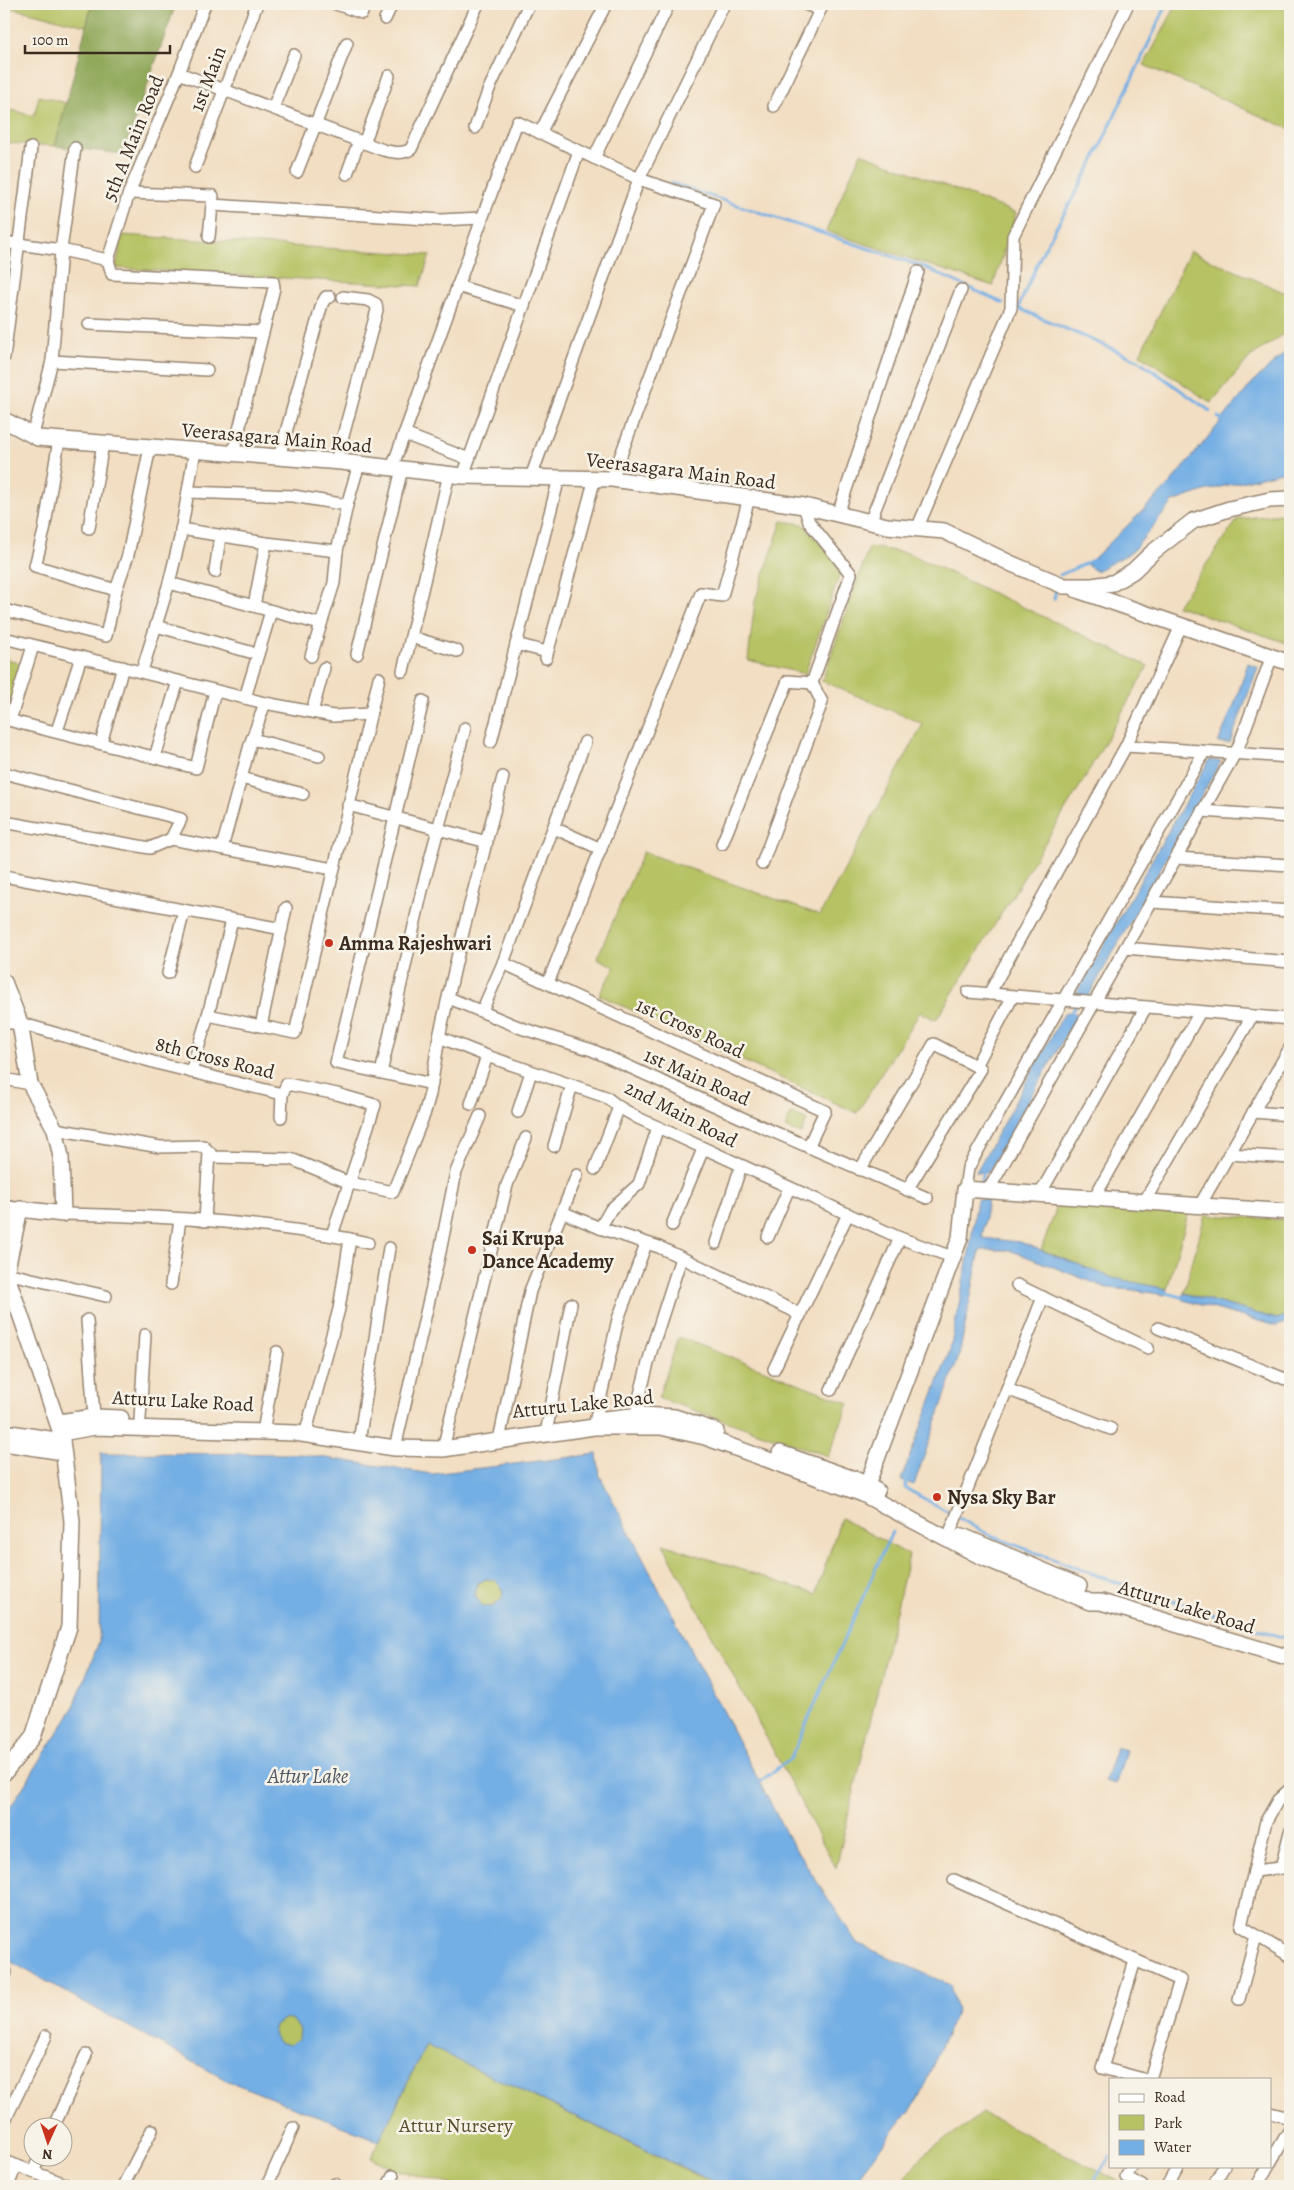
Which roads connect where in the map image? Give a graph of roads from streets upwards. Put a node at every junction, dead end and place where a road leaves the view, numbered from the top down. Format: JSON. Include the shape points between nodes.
{"nodes":[{"id":1,"x":205,"y":4,"type":"edge"},
{"id":2,"x":257,"y":4,"type":"edge"},
{"id":3,"x":336,"y":4,"type":"edge"},
{"id":4,"x":392,"y":4,"type":"edge"},
{"id":5,"x":478,"y":4,"type":"edge"},
{"id":6,"x":529,"y":4,"type":"edge"},
{"id":7,"x":606,"y":4,"type":"edge"},
{"id":8,"x":669,"y":4,"type":"edge"},
{"id":9,"x":724,"y":4,"type":"edge"},
{"id":10,"x":805,"y":4,"type":"edge"},
{"id":11,"x":1128,"y":4,"type":"edge"},
{"id":12,"x":821,"y":7,"type":"edge"},
{"id":13,"x":362,"y":13,"type":"dead end"},
{"id":14,"x":385,"y":19,"type":"dead end"},
{"id":15,"x":347,"y":43,"type":"dead end"},
{"id":16,"x":294,"y":55,"type":"dead end"},
{"id":17,"x":179,"y":73,"type":"junction"},
{"id":18,"x":389,"y":76,"type":"dead end"},
{"id":19,"x":224,"y":90,"type":"junction"},
{"id":20,"x":774,"y":106,"type":"dead end"},
{"id":21,"x":273,"y":108,"type":"junction"},
{"id":22,"x":316,"y":124,"type":"junction"},
{"id":23,"x":475,"y":128,"type":"dead end"},
{"id":24,"x":540,"y":133,"type":"junction"},
{"id":25,"x":361,"y":142,"type":"junction"},
{"id":26,"x":31,"y":148,"type":"dead end"},
{"id":27,"x":75,"y":148,"type":"dead end"},
{"id":28,"x":579,"y":151,"type":"junction"},
{"id":29,"x":594,"y":158,"type":"junction"},
{"id":30,"x":195,"y":167,"type":"dead end"},
{"id":31,"x":297,"y":172,"type":"dead end"},
{"id":32,"x":346,"y":174,"type":"dead end"},
{"id":33,"x":639,"y":179,"type":"junction"},
{"id":34,"x":129,"y":193,"type":"junction"},
{"id":35,"x":212,"y":206,"type":"junction"},
{"id":36,"x":481,"y":218,"type":"junction"},
{"id":37,"x":209,"y":237,"type":"dead end"},
{"id":38,"x":4,"y":242,"type":"edge"},
{"id":39,"x":18,"y":244,"type":"junction"},
{"id":40,"x":61,"y":250,"type":"junction"},
{"id":41,"x":108,"y":260,"type":"junction"},
{"id":42,"x":918,"y":272,"type":"dead end"},
{"id":43,"x":457,"y":286,"type":"junction"},
{"id":44,"x":961,"y":290,"type":"dead end"},
{"id":45,"x":330,"y":297,"type":"dead end"},
{"id":46,"x":343,"y":297,"type":"dead end"},
{"id":47,"x":524,"y":306,"type":"junction"},
{"id":48,"x":89,"y":324,"type":"dead end"},
{"id":49,"x":262,"y":332,"type":"junction"},
{"id":50,"x":4,"y":357,"type":"edge"},
{"id":51,"x":52,"y":361,"type":"junction"},
{"id":52,"x":207,"y":370,"type":"dead end"},
{"id":53,"x":4,"y":420,"type":"edge"},
{"id":54,"x":404,"y":434,"type":"junction"},
{"id":55,"x":33,"y":435,"type":"junction"},
{"id":56,"x":59,"y":440,"type":"junction"},
{"id":57,"x":103,"y":443,"type":"junction"},
{"id":58,"x":150,"y":447,"type":"junction"},
{"id":59,"x":196,"y":450,"type":"junction"},
{"id":60,"x":233,"y":454,"type":"junction"},
{"id":61,"x":279,"y":457,"type":"junction"},
{"id":62,"x":469,"y":459,"type":"junction"},
{"id":63,"x":336,"y":462,"type":"junction"},
{"id":64,"x":359,"y":464,"type":"junction"},
{"id":65,"x":397,"y":469,"type":"junction"},
{"id":66,"x":456,"y":475,"type":"junction"},
{"id":67,"x":530,"y":478,"type":"junction"},
{"id":68,"x":558,"y":478,"type":"junction"},
{"id":69,"x":595,"y":478,"type":"junction"},
{"id":70,"x":612,"y":479,"type":"junction"},
{"id":71,"x":188,"y":492,"type":"junction"},
{"id":72,"x":748,"y":498,"type":"junction"},
{"id":73,"x":1290,"y":499,"type":"edge"},
{"id":74,"x":347,"y":505,"type":"junction"},
{"id":75,"x":804,"y":506,"type":"junction"},
{"id":76,"x":838,"y":514,"type":"junction"},
{"id":77,"x":870,"y":522,"type":"junction"},
{"id":78,"x":90,"y":528,"type":"dead end"},
{"id":79,"x":916,"y":528,"type":"junction"},
{"id":80,"x":181,"y":529,"type":"junction"},
{"id":81,"x":220,"y":536,"type":"junction"},
{"id":82,"x":266,"y":544,"type":"junction"},
{"id":83,"x":337,"y":551,"type":"junction"},
{"id":84,"x":216,"y":572,"type":"dead end"},
{"id":85,"x":169,"y":583,"type":"junction"},
{"id":86,"x":1064,"y":586,"type":"junction"},
{"id":87,"x":116,"y":590,"type":"junction"},
{"id":88,"x":254,"y":606,"type":"junction"},
{"id":89,"x":4,"y":610,"type":"edge"},
{"id":90,"x":271,"y":611,"type":"junction"},
{"id":91,"x":320,"y":624,"type":"junction"},
{"id":92,"x":156,"y":626,"type":"junction"},
{"id":93,"x":1181,"y":626,"type":"junction"},
{"id":94,"x":411,"y":637,"type":"junction"},
{"id":95,"x":4,"y":638,"type":"edge"},
{"id":96,"x":516,"y":644,"type":"junction"},
{"id":97,"x":33,"y":646,"type":"junction"},
{"id":98,"x":457,"y":650,"type":"dead end"},
{"id":99,"x":250,"y":652,"type":"dead end"},
{"id":100,"x":358,"y":654,"type":"dead end"},
{"id":101,"x":310,"y":656,"type":"dead end"},
{"id":102,"x":1272,"y":656,"type":"junction"},
{"id":103,"x":81,"y":658,"type":"junction"},
{"id":104,"x":1290,"y":663,"type":"edge"},
{"id":105,"x":124,"y":667,"type":"junction"},
{"id":106,"x":324,"y":668,"type":"dead end"},
{"id":107,"x":403,"y":671,"type":"dead end"},
{"id":108,"x":142,"y":672,"type":"junction"},
{"id":109,"x":379,"y":678,"type":"dead end"},
{"id":110,"x":178,"y":681,"type":"junction"},
{"id":111,"x":812,"y":683,"type":"junction"},
{"id":112,"x":215,"y":691,"type":"junction"},
{"id":113,"x":245,"y":698,"type":"junction"},
{"id":114,"x":423,"y":702,"type":"dead end"},
{"id":115,"x":265,"y":703,"type":"junction"},
{"id":116,"x":312,"y":712,"type":"junction"},
{"id":117,"x":370,"y":714,"type":"junction"},
{"id":118,"x":7,"y":720,"type":"edge"},
{"id":119,"x":465,"y":728,"type":"dead end"},
{"id":120,"x":57,"y":731,"type":"junction"},
{"id":121,"x":252,"y":739,"type":"junction"},
{"id":122,"x":491,"y":742,"type":"dead end"},
{"id":123,"x":585,"y":742,"type":"dead end"},
{"id":124,"x":101,"y":743,"type":"junction"},
{"id":125,"x":1126,"y":746,"type":"junction"},
{"id":126,"x":1208,"y":752,"type":"junction"},
{"id":127,"x":1230,"y":753,"type":"junction"},
{"id":128,"x":318,"y":756,"type":"dead end"},
{"id":129,"x":155,"y":758,"type":"junction"},
{"id":130,"x":1290,"y":758,"type":"edge"},
{"id":131,"x":4,"y":773,"type":"edge"},
{"id":132,"x":504,"y":777,"type":"dead end"},
{"id":133,"x":241,"y":778,"type":"junction"},
{"id":134,"x":303,"y":794,"type":"dead end"},
{"id":135,"x":348,"y":805,"type":"junction"},
{"id":136,"x":1202,"y":811,"type":"junction"},
{"id":137,"x":1290,"y":817,"type":"edge"},
{"id":138,"x":395,"y":818,"type":"junction"},
{"id":139,"x":4,"y":822,"type":"edge"},
{"id":140,"x":554,"y":828,"type":"junction"},
{"id":141,"x":438,"y":829,"type":"junction"},
{"id":142,"x":171,"y":838,"type":"junction"},
{"id":143,"x":487,"y":842,"type":"junction"},
{"id":144,"x":722,"y":844,"type":"dead end"},
{"id":145,"x":222,"y":848,"type":"junction"},
{"id":146,"x":601,"y":850,"type":"junction"},
{"id":147,"x":1176,"y":858,"type":"junction"},
{"id":148,"x":762,"y":864,"type":"dead end"},
{"id":149,"x":1290,"y":865,"type":"edge"},
{"id":150,"x":333,"y":870,"type":"junction"},
{"id":151,"x":4,"y":876,"type":"edge"},
{"id":152,"x":1151,"y":902,"type":"junction"},
{"id":153,"x":286,"y":908,"type":"dead end"},
{"id":154,"x":184,"y":911,"type":"junction"},
{"id":155,"x":1290,"y":911,"type":"edge"},
{"id":156,"x":232,"y":920,"type":"junction"},
{"id":157,"x":282,"y":930,"type":"junction"},
{"id":158,"x":1125,"y":948,"type":"junction"},
{"id":159,"x":1290,"y":962,"type":"edge"},
{"id":160,"x":503,"y":963,"type":"junction"},
{"id":161,"x":168,"y":972,"type":"dead end"},
{"id":162,"x":4,"y":982,"type":"edge"},
{"id":163,"x":548,"y":983,"type":"junction"},
{"id":164,"x":968,"y":992,"type":"dead end"},
{"id":165,"x":989,"y":994,"type":"junction"},
{"id":166,"x":1013,"y":996,"type":"junction"},
{"id":167,"x":449,"y":998,"type":"junction"},
{"id":168,"x":1067,"y":1001,"type":"junction"},
{"id":169,"x":1089,"y":1002,"type":"junction"},
{"id":170,"x":1146,"y":1007,"type":"junction"},
{"id":171,"x":482,"y":1012,"type":"junction"},
{"id":172,"x":1200,"y":1012,"type":"junction"},
{"id":173,"x":208,"y":1015,"type":"junction"},
{"id":174,"x":1252,"y":1016,"type":"junction"},
{"id":175,"x":1290,"y":1019,"type":"edge"},
{"id":176,"x":4,"y":1023,"type":"edge"},
{"id":177,"x":20,"y":1023,"type":"junction"},
{"id":178,"x":261,"y":1026,"type":"junction"},
{"id":179,"x":439,"y":1037,"type":"junction"},
{"id":180,"x":1290,"y":1048,"type":"edge"},
{"id":181,"x":487,"y":1056,"type":"junction"},
{"id":182,"x":976,"y":1066,"type":"junction"},
{"id":183,"x":1285,"y":1066,"type":"edge"},
{"id":184,"x":191,"y":1072,"type":"junction"},
{"id":185,"x":530,"y":1072,"type":"junction"},
{"id":186,"x":380,"y":1073,"type":"junction"},
{"id":187,"x":4,"y":1079,"type":"edge"},
{"id":188,"x":30,"y":1084,"type":"junction"},
{"id":189,"x":432,"y":1084,"type":"junction"},
{"id":190,"x":572,"y":1085,"type":"junction"},
{"id":191,"x":282,"y":1094,"type":"junction"},
{"id":192,"x":471,"y":1104,"type":"dead end"},
{"id":193,"x":619,"y":1107,"type":"junction"},
{"id":194,"x":518,"y":1112,"type":"dead end"},
{"id":195,"x":1253,"y":1112,"type":"junction"},
{"id":196,"x":1290,"y":1114,"type":"edge"},
{"id":197,"x":480,"y":1116,"type":"dead end"},
{"id":198,"x":281,"y":1117,"type":"dead end"},
{"id":199,"x":658,"y":1127,"type":"junction"},
{"id":200,"x":54,"y":1129,"type":"junction"},
{"id":201,"x":526,"y":1138,"type":"dead end"},
{"id":202,"x":554,"y":1146,"type":"dead end"},
{"id":203,"x":808,"y":1147,"type":"junction"},
{"id":204,"x":703,"y":1149,"type":"junction"},
{"id":205,"x":209,"y":1152,"type":"junction"},
{"id":206,"x":1229,"y":1154,"type":"junction"},
{"id":207,"x":1290,"y":1158,"type":"edge"},
{"id":208,"x":741,"y":1166,"type":"junction"},
{"id":209,"x":595,"y":1169,"type":"dead end"},
{"id":210,"x":860,"y":1170,"type":"junction"},
{"id":211,"x":577,"y":1175,"type":"dead end"},
{"id":212,"x":350,"y":1183,"type":"junction"},
{"id":213,"x":789,"y":1188,"type":"junction"},
{"id":214,"x":965,"y":1189,"type":"junction"},
{"id":215,"x":907,"y":1190,"type":"junction"},
{"id":216,"x":988,"y":1191,"type":"junction"},
{"id":217,"x":1040,"y":1194,"type":"junction"},
{"id":218,"x":927,"y":1198,"type":"dead end"},
{"id":219,"x":1094,"y":1198,"type":"junction"},
{"id":220,"x":1144,"y":1202,"type":"junction"},
{"id":221,"x":4,"y":1206,"type":"edge"},
{"id":222,"x":1200,"y":1206,"type":"junction"},
{"id":223,"x":20,"y":1209,"type":"junction"},
{"id":224,"x":562,"y":1212,"type":"junction"},
{"id":225,"x":1290,"y":1212,"type":"edge"},
{"id":226,"x":62,"y":1214,"type":"junction"},
{"id":227,"x":848,"y":1214,"type":"junction"},
{"id":228,"x":180,"y":1219,"type":"junction"},
{"id":229,"x":205,"y":1221,"type":"junction"},
{"id":230,"x":672,"y":1225,"type":"dead end"},
{"id":231,"x":600,"y":1228,"type":"junction"},
{"id":232,"x":332,"y":1236,"type":"junction"},
{"id":233,"x":768,"y":1237,"type":"dead end"},
{"id":234,"x":900,"y":1238,"type":"junction"},
{"id":235,"x":350,"y":1239,"type":"junction"},
{"id":236,"x":368,"y":1243,"type":"dead end"},
{"id":237,"x":716,"y":1243,"type":"dead end"},
{"id":238,"x":646,"y":1244,"type":"junction"},
{"id":239,"x":389,"y":1248,"type":"dead end"},
{"id":240,"x":952,"y":1257,"type":"junction"},
{"id":241,"x":682,"y":1258,"type":"junction"},
{"id":242,"x":6,"y":1273,"type":"junction"},
{"id":243,"x":171,"y":1284,"type":"dead end"},
{"id":244,"x":1017,"y":1285,"type":"dead end"},
{"id":245,"x":106,"y":1296,"type":"dead end"},
{"id":246,"x":1043,"y":1297,"type":"junction"},
{"id":247,"x":571,"y":1304,"type":"dead end"},
{"id":248,"x":800,"y":1316,"type":"junction"},
{"id":249,"x":87,"y":1320,"type":"dead end"},
{"id":250,"x":1158,"y":1328,"type":"dead end"},
{"id":251,"x":145,"y":1335,"type":"dead end"},
{"id":252,"x":1148,"y":1348,"type":"dead end"},
{"id":253,"x":277,"y":1352,"type":"dead end"},
{"id":254,"x":774,"y":1369,"type":"dead end"},
{"id":255,"x":1290,"y":1381,"type":"edge"},
{"id":256,"x":1007,"y":1389,"type":"junction"},
{"id":257,"x":831,"y":1390,"type":"dead end"},
{"id":258,"x":641,"y":1415,"type":"junction"},
{"id":259,"x":94,"y":1417,"type":"junction"},
{"id":260,"x":140,"y":1419,"type":"junction"},
{"id":261,"x":595,"y":1423,"type":"junction"},
{"id":262,"x":264,"y":1429,"type":"junction"},
{"id":263,"x":547,"y":1429,"type":"junction"},
{"id":264,"x":1111,"y":1429,"type":"dead end"},
{"id":265,"x":306,"y":1431,"type":"junction"},
{"id":266,"x":4,"y":1432,"type":"edge"},
{"id":267,"x":61,"y":1437,"type":"junction"},
{"id":268,"x":500,"y":1437,"type":"junction"},
{"id":269,"x":360,"y":1438,"type":"junction"},
{"id":270,"x":4,"y":1443,"type":"edge"},
{"id":271,"x":396,"y":1443,"type":"junction"},
{"id":272,"x":444,"y":1445,"type":"junction"},
{"id":273,"x":867,"y":1486,"type":"junction"},
{"id":274,"x":949,"y":1535,"type":"junction"},
{"id":275,"x":1290,"y":1658,"type":"edge"},
{"id":276,"x":4,"y":1773,"type":"edge"},
{"id":277,"x":1290,"y":1789,"type":"edge"},
{"id":278,"x":1278,"y":1800,"type":"junction"},
{"id":279,"x":1290,"y":1805,"type":"edge"},
{"id":280,"x":1290,"y":1832,"type":"edge"},
{"id":281,"x":1286,"y":1868,"type":"edge"},
{"id":282,"x":1254,"y":1872,"type":"junction"},
{"id":283,"x":954,"y":1880,"type":"dead end"},
{"id":284,"x":1256,"y":1936,"type":"junction"},
{"id":285,"x":1290,"y":1956,"type":"edge"},
{"id":286,"x":1135,"y":1961,"type":"junction"},
{"id":287,"x":1239,"y":1999,"type":"dead end"},
{"id":288,"x":46,"y":2036,"type":"dead end"},
{"id":289,"x":86,"y":2055,"type":"dead end"},
{"id":290,"x":1138,"y":2078,"type":"edge"},
{"id":291,"x":1150,"y":2078,"type":"edge"},
{"id":292,"x":1272,"y":2114,"type":"edge"},
{"id":293,"x":58,"y":2118,"type":"edge"},
{"id":294,"x":1290,"y":2118,"type":"edge"},
{"id":295,"x":4,"y":2122,"type":"edge"},
{"id":296,"x":293,"y":2128,"type":"dead end"},
{"id":297,"x":1290,"y":2129,"type":"edge"},
{"id":298,"x":152,"y":2130,"type":"dead end"},
{"id":299,"x":1272,"y":2160,"type":"edge"},
{"id":300,"x":4,"y":2161,"type":"edge"},
{"id":301,"x":16,"y":2166,"type":"junction"},
{"id":302,"x":35,"y":2168,"type":"edge"},
{"id":303,"x":1131,"y":2168,"type":"edge"},
{"id":304,"x":1177,"y":2168,"type":"edge"},
{"id":305,"x":1223,"y":2168,"type":"edge"},
{"id":306,"x":1267,"y":2168,"type":"edge"},
{"id":307,"x":33,"y":2172,"type":"junction"},
{"id":308,"x":65,"y":2184,"type":"dead end"},
{"id":309,"x":8,"y":2186,"type":"edge"},
{"id":310,"x":123,"y":2186,"type":"edge"},
{"id":311,"x":267,"y":2186,"type":"edge"},
{"id":312,"x":1142,"y":2186,"type":"edge"},
{"id":313,"x":1167,"y":2186,"type":"edge"},
{"id":314,"x":1213,"y":2186,"type":"edge"},
{"id":315,"x":1257,"y":2186,"type":"edge"}],
"edges":[{"from":1,"to":17,"type":"street","name":"5th A Main Road"},
{"from":2,"to":19,"type":"street","name":"1st Main"},
{"from":3,"to":13,"type":"street"},
{"from":4,"to":14,"type":"street"},
{"from":5,"to":25,"type":"street","via":[[410,149],[400,153]]},
{"from":6,"to":23,"type":"street","via":[[489,89]]},
{"from":7,"to":24,"type":"street"},
{"from":8,"to":29,"type":"street"},
{"from":9,"to":33,"type":"street"},
{"from":10,"to":12,"type":"street"},
{"from":11,"to":79,"type":"street","via":[[1013,236],[1011,308]]},
{"from":12,"to":20,"type":"street"},
{"from":15,"to":22,"type":"street"},
{"from":16,"to":21,"type":"street"},
{"from":17,"to":19,"type":"street"},
{"from":17,"to":34,"type":"street","name":"5th A Main Road"},
{"from":18,"to":25,"type":"street"},
{"from":19,"to":21,"type":"street"},
{"from":19,"to":30,"type":"street","name":"1st Main"},
{"from":21,"to":22,"type":"street"},
{"from":22,"to":25,"type":"street"},
{"from":22,"to":31,"type":"street"},
{"from":24,"to":28,"type":"street"},
{"from":24,"to":36,"type":"street","via":[[517,122]]},
{"from":25,"to":32,"type":"street"},
{"from":26,"to":39,"type":"street"},
{"from":27,"to":40,"type":"street"},
{"from":28,"to":29,"type":"street"},
{"from":28,"to":47,"type":"street"},
{"from":29,"to":33,"type":"street"},
{"from":33,"to":67,"type":"street"},
{"from":33,"to":70,"type":"street","via":[[714,204]]},
{"from":34,"to":35,"type":"street","via":[[213,196]]},
{"from":34,"to":41,"type":"street","name":"5th A Main Road"},
{"from":35,"to":36,"type":"street","via":[[441,220]]},
{"from":35,"to":37,"type":"street"},
{"from":36,"to":43,"type":"street"},
{"from":38,"to":39,"type":"street"},
{"from":39,"to":40,"type":"street"},
{"from":39,"to":50,"type":"street"},
{"from":40,"to":41,"type":"street"},
{"from":40,"to":51,"type":"street"},
{"from":41,"to":49,"type":"street","via":[[112,274],[272,282],[274,288]]},
{"from":42,"to":76,"type":"street"},
{"from":43,"to":47,"type":"street"},
{"from":43,"to":54,"type":"street"},
{"from":44,"to":77,"type":"street"},
{"from":45,"to":61,"type":"street","via":[[326,297],[322,304]]},
{"from":46,"to":63,"type":"street","via":[[368,300],[376,304],[377,310]]},
{"from":47,"to":62,"type":"street"},
{"from":48,"to":49,"type":"street"},
{"from":49,"to":60,"type":"street"},
{"from":51,"to":52,"type":"street"},
{"from":51,"to":55,"type":"street"},
{"from":53,"to":55,"type":"street","name":"Veerasagara Main Road"},
{"from":54,"to":62,"type":"street"},
{"from":54,"to":65,"type":"street"},
{"from":55,"to":56,"type":"street","name":"Veerasagara Main Road"},
{"from":56,"to":57,"type":"street","name":"Veerasagara Main Road"},
{"from":56,"to":87,"type":"street","via":[[35,566]]},
{"from":57,"to":58,"type":"street","name":"Veerasagara Main Road"},
{"from":57,"to":78,"type":"street"},
{"from":58,"to":59,"type":"street","name":"Veerasagara Main Road"},
{"from":58,"to":87,"type":"street","via":[[128,555]]},
{"from":59,"to":60,"type":"street","name":"Veerasagara Main Road"},
{"from":59,"to":71,"type":"street"},
{"from":60,"to":61,"type":"street","name":"Veerasagara Main Road"},
{"from":61,"to":63,"type":"street","name":"Veerasagara Main Road"},
{"from":62,"to":66,"type":"street"},
{"from":63,"to":64,"type":"street","name":"Veerasagara Main Road"},
{"from":64,"to":65,"type":"street","name":"Veerasagara Main Road"},
{"from":64,"to":74,"type":"street"},
{"from":65,"to":66,"type":"street","name":"Veerasagara Main Road"},
{"from":65,"to":100,"type":"street"},
{"from":66,"to":67,"type":"street","name":"Veerasagara Main Road"},
{"from":66,"to":94,"type":"street"},
{"from":67,"to":68,"type":"street","name":"Veerasagara Main Road"},
{"from":68,"to":69,"type":"street","name":"Veerasagara Main Road"},
{"from":68,"to":96,"type":"street"},
{"from":69,"to":70,"type":"street","name":"Veerasagara Main Road"},
{"from":69,"to":96,"type":"street","via":[[547,655]]},
{"from":70,"to":72,"type":"street","name":"Veerasagara Main Road"},
{"from":71,"to":74,"type":"street","via":[[293,496]]},
{"from":71,"to":80,"type":"street"},
{"from":72,"to":75,"type":"street","name":"Veerasagara Main Road"},
{"from":72,"to":146,"type":"street","via":[[722,596],[701,593]]},
{"from":73,"to":86,"type":"street","name":"Veerasagara Main Road","via":[[1229,509],[1193,522],[1133,571],[1113,583]]},
{"from":74,"to":83,"type":"street"},
{"from":75,"to":76,"type":"street","name":"Veerasagara Main Road"},
{"from":75,"to":111,"type":"street","via":[[810,522],[852,574]]},
{"from":76,"to":77,"type":"street","name":"Veerasagara Main Road"},
{"from":77,"to":79,"type":"street","name":"Veerasagara Main Road"},
{"from":79,"to":86,"type":"street","name":"Veerasagara Main Road","via":[[944,531]]},
{"from":80,"to":81,"type":"street"},
{"from":80,"to":85,"type":"street"},
{"from":81,"to":82,"type":"street"},
{"from":81,"to":84,"type":"street"},
{"from":82,"to":83,"type":"street"},
{"from":82,"to":88,"type":"street"},
{"from":83,"to":91,"type":"street","via":[[334,583]]},
{"from":85,"to":88,"type":"street"},
{"from":85,"to":92,"type":"street"},
{"from":86,"to":93,"type":"street"},
{"from":87,"to":89,"type":"street","via":[[106,636]]},
{"from":88,"to":90,"type":"street"},
{"from":90,"to":91,"type":"street"},
{"from":90,"to":113,"type":"street"},
{"from":91,"to":101,"type":"street"},
{"from":92,"to":99,"type":"street"},
{"from":92,"to":108,"type":"street"},
{"from":93,"to":102,"type":"street"},
{"from":93,"to":125,"type":"street"},
{"from":94,"to":98,"type":"street"},
{"from":94,"to":107,"type":"street"},
{"from":95,"to":97,"type":"street"},
{"from":96,"to":122,"type":"street"},
{"from":97,"to":103,"type":"street"},
{"from":97,"to":118,"type":"street"},
{"from":102,"to":104,"type":"street"},
{"from":102,"to":127,"type":"street"},
{"from":103,"to":105,"type":"street"},
{"from":103,"to":120,"type":"street"},
{"from":105,"to":108,"type":"street"},
{"from":105,"to":124,"type":"street"},
{"from":106,"to":116,"type":"street"},
{"from":108,"to":110,"type":"street"},
{"from":109,"to":117,"type":"street"},
{"from":110,"to":112,"type":"street"},
{"from":110,"to":129,"type":"street"},
{"from":111,"to":144,"type":"street","via":[[788,681]]},
{"from":111,"to":148,"type":"street","via":[[822,702]]},
{"from":112,"to":113,"type":"street"},
{"from":112,"to":129,"type":"street","via":[[196,768]]},
{"from":113,"to":115,"type":"street"},
{"from":114,"to":138,"type":"street"},
{"from":115,"to":116,"type":"street"},
{"from":115,"to":121,"type":"street"},
{"from":116,"to":117,"type":"street","via":[[333,716]]},
{"from":117,"to":135,"type":"street"},
{"from":118,"to":120,"type":"street"},
{"from":119,"to":141,"type":"street"},
{"from":120,"to":124,"type":"street"},
{"from":121,"to":128,"type":"street"},
{"from":121,"to":133,"type":"street"},
{"from":123,"to":140,"type":"street"},
{"from":124,"to":129,"type":"street"},
{"from":125,"to":126,"type":"street"},
{"from":125,"to":165,"type":"street"},
{"from":126,"to":127,"type":"street"},
{"from":126,"to":168,"type":"street"},
{"from":127,"to":130,"type":"street"},
{"from":127,"to":136,"type":"street"},
{"from":131,"to":142,"type":"street","via":[[181,819]]},
{"from":132,"to":143,"type":"street"},
{"from":133,"to":134,"type":"street"},
{"from":133,"to":145,"type":"street"},
{"from":135,"to":138,"type":"street"},
{"from":135,"to":150,"type":"street"},
{"from":136,"to":137,"type":"street"},
{"from":136,"to":147,"type":"street"},
{"from":138,"to":141,"type":"street"},
{"from":138,"to":186,"type":"street","via":[[336,1063]]},
{"from":139,"to":142,"type":"street","via":[[150,848]]},
{"from":140,"to":146,"type":"street"},
{"from":140,"to":160,"type":"street"},
{"from":141,"to":143,"type":"street"},
{"from":141,"to":186,"type":"street"},
{"from":142,"to":145,"type":"street"},
{"from":143,"to":167,"type":"street"},
{"from":145,"to":150,"type":"street"},
{"from":146,"to":163,"type":"street"},
{"from":147,"to":149,"type":"street"},
{"from":147,"to":152,"type":"street"},
{"from":150,"to":178,"type":"street","via":[[295,1033]]},
{"from":151,"to":154,"type":"street"},
{"from":152,"to":155,"type":"street"},
{"from":152,"to":158,"type":"street"},
{"from":153,"to":157,"type":"street"},
{"from":154,"to":156,"type":"street"},
{"from":154,"to":161,"type":"street"},
{"from":156,"to":157,"type":"street"},
{"from":156,"to":173,"type":"street"},
{"from":157,"to":178,"type":"street"},
{"from":158,"to":159,"type":"street"},
{"from":158,"to":169,"type":"street"},
{"from":160,"to":163,"type":"street","name":"1st Cross Road"},
{"from":160,"to":171,"type":"street"},
{"from":162,"to":177,"type":"street"},
{"from":163,"to":203,"type":"street","name":"1st Cross Road","via":[[825,1111]]},
{"from":164,"to":165,"type":"street"},
{"from":165,"to":166,"type":"street"},
{"from":166,"to":168,"type":"street"},
{"from":166,"to":182,"type":"street"},
{"from":167,"to":171,"type":"street","name":"1st Main Road"},
{"from":167,"to":179,"type":"street"},
{"from":168,"to":169,"type":"street"},
{"from":168,"to":214,"type":"street","via":[[968,1168]]},
{"from":169,"to":170,"type":"street"},
{"from":169,"to":216,"type":"street"},
{"from":170,"to":172,"type":"street"},
{"from":170,"to":217,"type":"street"},
{"from":171,"to":203,"type":"street","name":"1st Main Road","via":[[520,1028],[592,1050]]},
{"from":172,"to":174,"type":"street"},
{"from":172,"to":219,"type":"street"},
{"from":173,"to":178,"type":"street"},
{"from":173,"to":184,"type":"street"},
{"from":174,"to":175,"type":"street"},
{"from":174,"to":220,"type":"street"},
{"from":176,"to":177,"type":"street","name":"8th Cross Road"},
{"from":177,"to":184,"type":"street","name":"8th Cross Road"},
{"from":177,"to":188,"type":"street"},
{"from":179,"to":181,"type":"street","name":"2nd Main Road"},
{"from":179,"to":189,"type":"street"},
{"from":180,"to":183,"type":"street"},
{"from":181,"to":185,"type":"street","name":"2nd Main Road"},
{"from":181,"to":192,"type":"street"},
{"from":182,"to":210,"type":"street","via":[[934,1044]]},
{"from":182,"to":215,"type":"street","via":[[980,1069]]},
{"from":183,"to":195,"type":"street"},
{"from":184,"to":191,"type":"street","name":"8th Cross Road"},
{"from":185,"to":190,"type":"street","name":"2nd Main Road"},
{"from":185,"to":194,"type":"street"},
{"from":186,"to":189,"type":"street"},
{"from":187,"to":188,"type":"street"},
{"from":188,"to":200,"type":"street"},
{"from":189,"to":212,"type":"street","via":[[424,1114],[393,1192]]},
{"from":190,"to":193,"type":"street","name":"2nd Main Road","via":[[606,1096]]},
{"from":190,"to":202,"type":"street"},
{"from":191,"to":198,"type":"street"},
{"from":191,"to":212,"type":"street","name":"8th Cross Road","via":[[287,1084],[375,1105]]},
{"from":193,"to":199,"type":"street","name":"2nd Main Road"},
{"from":193,"to":209,"type":"street"},
{"from":195,"to":196,"type":"street"},
{"from":195,"to":206,"type":"street"},
{"from":197,"to":271,"type":"street","via":[[456,1172]]},
{"from":199,"to":204,"type":"street","name":"2nd Main Road"},
{"from":199,"to":231,"type":"street","via":[[640,1184],[611,1209]]},
{"from":200,"to":205,"type":"street","via":[[160,1148],[203,1146]]},
{"from":200,"to":226,"type":"street","via":[[61,1157]]},
{"from":201,"to":272,"type":"street","via":[[507,1185]]},
{"from":203,"to":210,"type":"street","name":"1st Main Road"},
{"from":204,"to":208,"type":"street","name":"2nd Main Road"},
{"from":204,"to":230,"type":"street"},
{"from":205,"to":212,"type":"street","via":[[214,1157],[291,1159]]},
{"from":205,"to":229,"type":"street"},
{"from":206,"to":207,"type":"street"},
{"from":206,"to":222,"type":"street"},
{"from":208,"to":213,"type":"street","name":"2nd Main Road"},
{"from":208,"to":237,"type":"street"},
{"from":210,"to":215,"type":"street","name":"1st Main Road"},
{"from":211,"to":224,"type":"street"},
{"from":212,"to":232,"type":"street"},
{"from":213,"to":227,"type":"street","name":"2nd Main Road"},
{"from":213,"to":233,"type":"street"},
{"from":214,"to":216,"type":"street"},
{"from":214,"to":240,"type":"street","via":[[960,1238]]},
{"from":215,"to":218,"type":"street","name":"1st Main Road"},
{"from":216,"to":217,"type":"street"},
{"from":217,"to":219,"type":"street"},
{"from":219,"to":220,"type":"street"},
{"from":220,"to":222,"type":"street"},
{"from":221,"to":223,"type":"street"},
{"from":222,"to":225,"type":"street"},
{"from":223,"to":226,"type":"street"},
{"from":223,"to":242,"type":"street"},
{"from":224,"to":231,"type":"street"},
{"from":224,"to":268,"type":"street","via":[[530,1291]]},
{"from":226,"to":228,"type":"street"},
{"from":227,"to":234,"type":"street","name":"2nd Main Road"},
{"from":227,"to":248,"type":"street"},
{"from":228,"to":229,"type":"street"},
{"from":228,"to":243,"type":"street"},
{"from":229,"to":232,"type":"street","via":[[293,1228]]},
{"from":231,"to":238,"type":"street"},
{"from":232,"to":235,"type":"street"},
{"from":234,"to":240,"type":"street","name":"2nd Main Road"},
{"from":234,"to":257,"type":"street"},
{"from":235,"to":236,"type":"street"},
{"from":235,"to":265,"type":"street","via":[[339,1309]]},
{"from":238,"to":241,"type":"street"},
{"from":238,"to":261,"type":"street","via":[[618,1319]]},
{"from":239,"to":269,"type":"street"},
{"from":240,"to":273,"type":"street"},
{"from":241,"to":248,"type":"street"},
{"from":241,"to":258,"type":"street","via":[[647,1367],[637,1406]]},
{"from":242,"to":245,"type":"street"},
{"from":242,"to":267,"type":"street"},
{"from":244,"to":246,"type":"street"},
{"from":246,"to":252,"type":"street"},
{"from":246,"to":256,"type":"street"},
{"from":247,"to":263,"type":"street"},
{"from":248,"to":254,"type":"street"},
{"from":249,"to":259,"type":"street"},
{"from":250,"to":255,"type":"street"},
{"from":251,"to":260,"type":"street"},
{"from":253,"to":262,"type":"street"},
{"from":256,"to":264,"type":"street"},
{"from":256,"to":274,"type":"street"},
{"from":258,"to":261,"type":"street","name":"Atturu Lake Road"},
{"from":258,"to":273,"type":"street","name":"Atturu Lake Road","via":[[675,1417]]},
{"from":259,"to":260,"type":"street","name":"Atturu Lake Road"},
{"from":259,"to":267,"type":"street","name":"Atturu Lake Road"},
{"from":260,"to":262,"type":"street","name":"Atturu Lake Road"},
{"from":261,"to":263,"type":"street","name":"Atturu Lake Road"},
{"from":261,"to":274,"type":"street","name":"Atturu Lake Road","via":[[661,1427],[705,1437],[863,1494]]},
{"from":262,"to":265,"type":"street","name":"Atturu Lake Road"},
{"from":262,"to":267,"type":"street","name":"Atturu Lake Road","via":[[95,1428]]},
{"from":263,"to":268,"type":"street","name":"Atturu Lake Road"},
{"from":265,"to":269,"type":"street","name":"Atturu Lake Road"},
{"from":266,"to":267,"type":"street"},
{"from":267,"to":270,"type":"street"},
{"from":267,"to":276,"type":"street","via":[[72,1521],[69,1627],[33,1737]]},
{"from":268,"to":272,"type":"street","name":"Atturu Lake Road"},
{"from":269,"to":271,"type":"street","name":"Atturu Lake Road"},
{"from":271,"to":272,"type":"street","name":"Atturu Lake Road"},
{"from":273,"to":274,"type":"street","name":"Atturu Lake Road"},
{"from":274,"to":275,"type":"street","name":"Atturu Lake Road","via":[[1094,1592],[1101,1602]]},
{"from":277,"to":278,"type":"street"},
{"from":278,"to":279,"type":"street"},
{"from":278,"to":282,"type":"street","via":[[1266,1821]]},
{"from":280,"to":281,"type":"street"},
{"from":281,"to":282,"type":"street"},
{"from":282,"to":284,"type":"street","via":[[1241,1926]]},
{"from":283,"to":286,"type":"street"},
{"from":284,"to":285,"type":"street"},
{"from":284,"to":287,"type":"street"},
{"from":286,"to":290,"type":"street","via":[[1102,2068]]},
{"from":286,"to":291,"type":"street","via":[[1180,1980]]},
{"from":288,"to":295,"type":"street"},
{"from":289,"to":293,"type":"street"},
{"from":292,"to":294,"type":"street"},
{"from":296,"to":311,"type":"street"},
{"from":297,"to":299,"type":"street"},
{"from":298,"to":310,"type":"street"},
{"from":300,"to":301,"type":"street"},
{"from":301,"to":307,"type":"street"},
{"from":301,"to":309,"type":"street"},
{"from":302,"to":307,"type":"street"},
{"from":303,"to":312,"type":"street","via":[[1126,2178]]},
{"from":304,"to":313,"type":"street"},
{"from":305,"to":314,"type":"street"},
{"from":306,"to":315,"type":"street"},
{"from":307,"to":308,"type":"street"}]}
